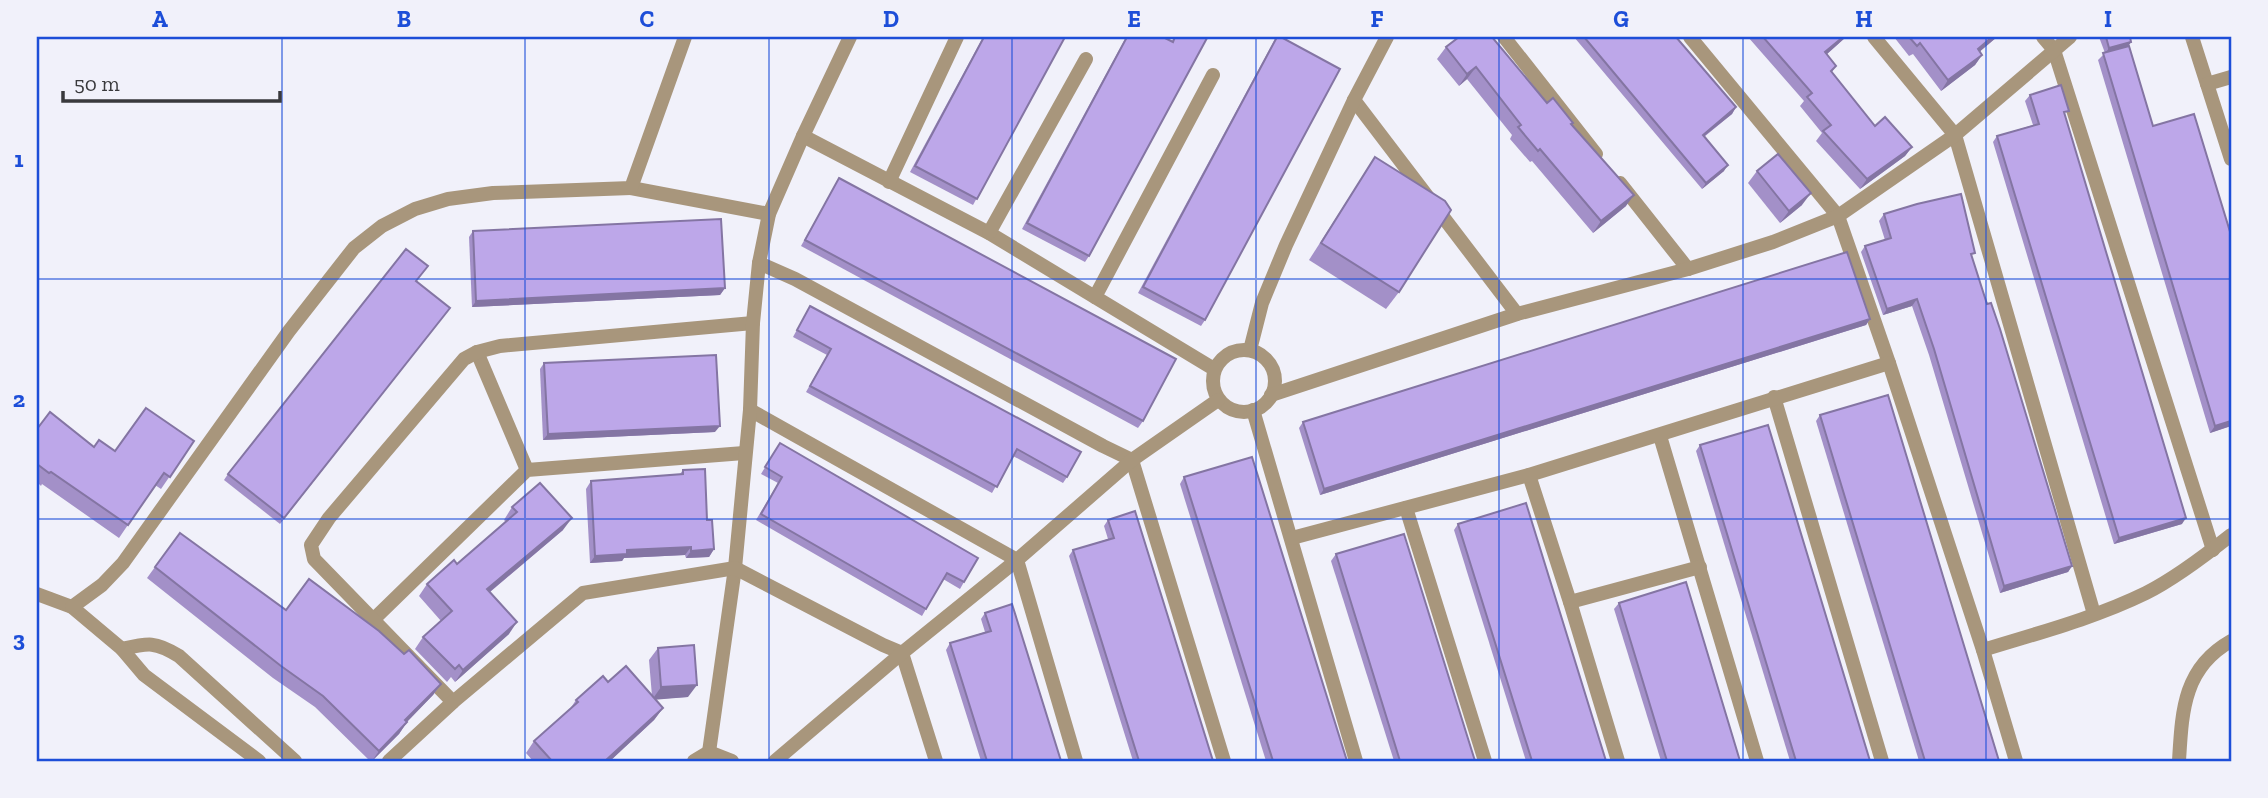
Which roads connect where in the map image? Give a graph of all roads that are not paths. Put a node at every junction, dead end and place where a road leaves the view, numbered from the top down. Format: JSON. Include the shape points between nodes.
{"nodes":[{"id":1,"x":685,"y":37,"type":"edge"},
{"id":2,"x":850,"y":37,"type":"edge"},
{"id":3,"x":957,"y":37,"type":"edge"},
{"id":4,"x":1387,"y":37,"type":"edge"},
{"id":5,"x":1504,"y":37,"type":"edge"},
{"id":6,"x":1690,"y":37,"type":"edge"},
{"id":7,"x":1874,"y":37,"type":"edge"},
{"id":8,"x":2043,"y":37,"type":"edge"},
{"id":9,"x":2070,"y":37,"type":"edge"},
{"id":10,"x":2192,"y":37,"type":"edge"},
{"id":11,"x":2054,"y":50,"type":"junction"},
{"id":12,"x":1086,"y":59,"type":"dead end"},
{"id":13,"x":1213,"y":75,"type":"dead end"},
{"id":14,"x":2231,"y":77,"type":"edge"},
{"id":15,"x":2207,"y":84,"type":"junction"},
{"id":16,"x":1354,"y":100,"type":"junction"},
{"id":17,"x":1955,"y":135,"type":"junction"},
{"id":18,"x":803,"y":136,"type":"junction"},
{"id":19,"x":2231,"y":159,"type":"edge"},
{"id":20,"x":890,"y":182,"type":"junction"},
{"id":21,"x":631,"y":188,"type":"junction"},
{"id":22,"x":769,"y":214,"type":"junction"},
{"id":23,"x":1838,"y":216,"type":"junction"},
{"id":24,"x":989,"y":233,"type":"junction"},
{"id":25,"x":759,"y":263,"type":"junction"},
{"id":26,"x":1688,"y":269,"type":"junction"},
{"id":27,"x":1095,"y":297,"type":"junction"},
{"id":28,"x":1517,"y":314,"type":"junction"},
{"id":29,"x":753,"y":323,"type":"junction"},
{"id":30,"x":1250,"y":350,"type":"junction"},
{"id":31,"x":477,"y":352,"type":"junction"},
{"id":32,"x":1889,"y":363,"type":"junction"},
{"id":33,"x":1214,"y":369,"type":"junction"},
{"id":34,"x":1271,"y":395,"type":"junction"},
{"id":35,"x":1774,"y":397,"type":"junction"},
{"id":36,"x":1219,"y":400,"type":"junction"},
{"id":37,"x":750,"y":410,"type":"junction"},
{"id":38,"x":1254,"y":411,"type":"junction"},
{"id":39,"x":1660,"y":436,"type":"junction"},
{"id":40,"x":744,"y":453,"type":"junction"},
{"id":41,"x":1132,"y":460,"type":"junction"},
{"id":42,"x":527,"y":470,"type":"junction"},
{"id":43,"x":1529,"y":475,"type":"junction"},
{"id":44,"x":1406,"y":508,"type":"junction"},
{"id":45,"x":2231,"y":535,"type":"edge"},
{"id":46,"x":1292,"y":538,"type":"junction"},
{"id":47,"x":2213,"y":550,"type":"junction"},
{"id":48,"x":1017,"y":561,"type":"junction"},
{"id":49,"x":1700,"y":567,"type":"junction"},
{"id":50,"x":735,"y":568,"type":"junction"},
{"id":51,"x":37,"y":594,"type":"edge"},
{"id":52,"x":1570,"y":602,"type":"junction"},
{"id":53,"x":72,"y":607,"type":"junction"},
{"id":54,"x":2094,"y":614,"type":"junction"},
{"id":55,"x":374,"y":619,"type":"junction"},
{"id":56,"x":2231,"y":641,"type":"edge"},
{"id":57,"x":122,"y":649,"type":"junction"},
{"id":58,"x":1983,"y":650,"type":"junction"},
{"id":59,"x":902,"y":653,"type":"junction"},
{"id":60,"x":453,"y":702,"type":"junction"},
{"id":61,"x":709,"y":752,"type":"junction"},
{"id":62,"x":259,"y":761,"type":"edge"},
{"id":63,"x":295,"y":761,"type":"edge"},
{"id":64,"x":389,"y":761,"type":"edge"},
{"id":65,"x":694,"y":761,"type":"edge"},
{"id":66,"x":732,"y":761,"type":"edge"},
{"id":67,"x":775,"y":761,"type":"edge"},
{"id":68,"x":936,"y":761,"type":"edge"},
{"id":69,"x":1076,"y":761,"type":"edge"},
{"id":70,"x":1224,"y":761,"type":"edge"},
{"id":71,"x":1356,"y":761,"type":"edge"},
{"id":72,"x":1485,"y":761,"type":"edge"},
{"id":73,"x":1618,"y":761,"type":"edge"},
{"id":74,"x":1757,"y":761,"type":"edge"},
{"id":75,"x":1882,"y":761,"type":"edge"},
{"id":76,"x":2016,"y":761,"type":"edge"},
{"id":77,"x":2179,"y":761,"type":"edge"}],
"edges":[{"from":1,"to":21,"type":"street"},
{"from":2,"to":18,"type":"street"},
{"from":3,"to":20,"type":"street"},
{"from":4,"to":16,"type":"street"},
{"from":5,"to":26,"type":"street"},
{"from":6,"to":23,"type":"street"},
{"from":7,"to":17,"type":"street"},
{"from":8,"to":11,"type":"street"},
{"from":9,"to":11,"type":"street"},
{"from":10,"to":15,"type":"street"},
{"from":11,"to":17,"type":"street"},
{"from":11,"to":47,"type":"street"},
{"from":12,"to":24,"type":"street"},
{"from":13,"to":27,"type":"street"},
{"from":14,"to":15,"type":"street"},
{"from":15,"to":19,"type":"street"},
{"from":16,"to":28,"type":"street"},
{"from":16,"to":30,"type":"street","via":[[1286,245],[1262,303]]},
{"from":17,"to":23,"type":"street"},
{"from":17,"to":54,"type":"street"},
{"from":18,"to":20,"type":"street"},
{"from":18,"to":22,"type":"street"},
{"from":20,"to":24,"type":"street"},
{"from":21,"to":22,"type":"street"},
{"from":21,"to":53,"type":"street","via":[[448,199],[382,226],[354,248],[289,331],[123,563]]},
{"from":22,"to":25,"type":"street"},
{"from":23,"to":26,"type":"street"},
{"from":23,"to":32,"type":"street"},
{"from":24,"to":27,"type":"street"},
{"from":25,"to":29,"type":"street"},
{"from":25,"to":41,"type":"street"},
{"from":26,"to":28,"type":"street"},
{"from":27,"to":33,"type":"street"},
{"from":28,"to":34,"type":"street"},
{"from":29,"to":31,"type":"street","via":[[500,346]]},
{"from":29,"to":37,"type":"street"},
{"from":30,"to":33,"type":"street","via":[[1227,354]]},
{"from":30,"to":34,"type":"street","via":[[1269,362],[1275,384]]},
{"from":31,"to":42,"type":"street"},
{"from":31,"to":55,"type":"street","via":[[464,359],[311,545],[314,559]]},
{"from":32,"to":35,"type":"street"},
{"from":32,"to":58,"type":"street"},
{"from":33,"to":36,"type":"street","via":[[1213,385]]},
{"from":34,"to":38,"type":"street"},
{"from":35,"to":39,"type":"street"},
{"from":35,"to":75,"type":"street"},
{"from":36,"to":38,"type":"street","via":[[1236,411]]},
{"from":36,"to":41,"type":"street"},
{"from":37,"to":40,"type":"street"},
{"from":37,"to":48,"type":"street"},
{"from":38,"to":46,"type":"street"},
{"from":39,"to":43,"type":"street"},
{"from":39,"to":49,"type":"street"},
{"from":40,"to":42,"type":"street"},
{"from":40,"to":50,"type":"street"},
{"from":41,"to":48,"type":"street"},
{"from":41,"to":70,"type":"street"},
{"from":42,"to":55,"type":"street"},
{"from":43,"to":44,"type":"street"},
{"from":43,"to":52,"type":"street"},
{"from":44,"to":46,"type":"street"},
{"from":44,"to":72,"type":"street"},
{"from":45,"to":47,"type":"street"},
{"from":46,"to":71,"type":"street"},
{"from":47,"to":54,"type":"street","via":[[2148,592]]},
{"from":48,"to":59,"type":"street"},
{"from":48,"to":69,"type":"street"},
{"from":49,"to":52,"type":"street"},
{"from":49,"to":74,"type":"street"},
{"from":50,"to":59,"type":"street"},
{"from":50,"to":60,"type":"street","via":[[579,595]]},
{"from":50,"to":61,"type":"street"},
{"from":51,"to":53,"type":"street"},
{"from":52,"to":73,"type":"street"},
{"from":53,"to":57,"type":"street"},
{"from":54,"to":58,"type":"street"},
{"from":55,"to":60,"type":"street"},
{"from":56,"to":77,"type":"street","via":[[2214,651],[2194,676],[2182,711]]},
{"from":57,"to":62,"type":"street","via":[[144,675]]},
{"from":57,"to":63,"type":"street","via":[[148,643],[179,656]]},
{"from":58,"to":76,"type":"street"},
{"from":59,"to":67,"type":"street"},
{"from":59,"to":68,"type":"street"},
{"from":60,"to":64,"type":"street"},
{"from":61,"to":65,"type":"street"},
{"from":61,"to":66,"type":"street"}]}
